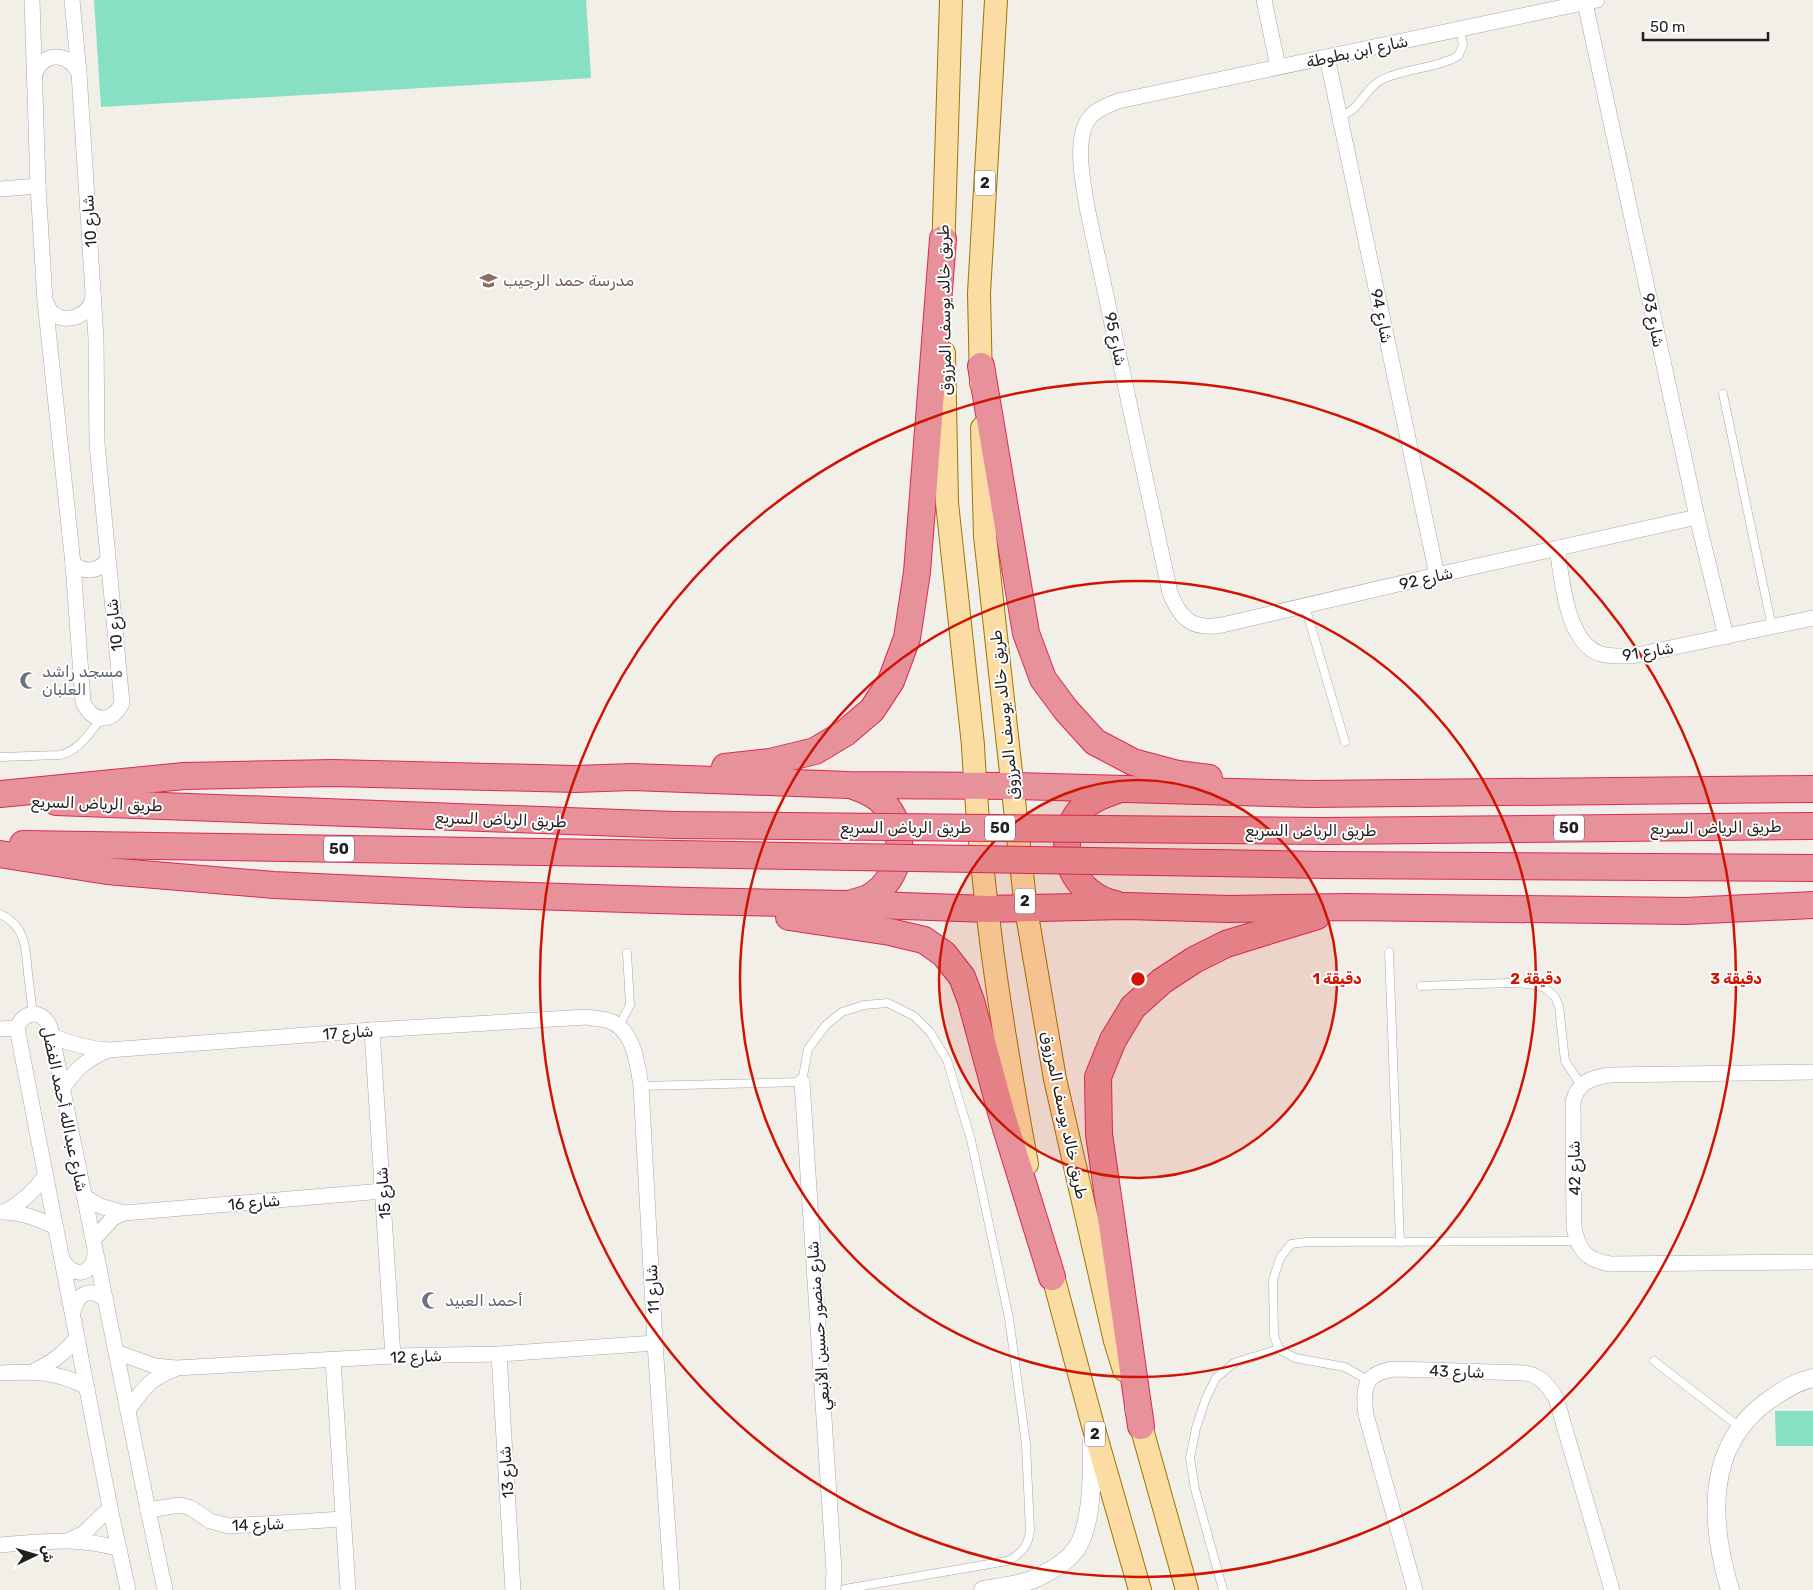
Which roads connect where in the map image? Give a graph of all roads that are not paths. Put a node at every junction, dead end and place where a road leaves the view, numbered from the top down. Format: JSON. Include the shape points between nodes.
{"nodes":[{"id":1,"x":32,"y":0,"type":"edge"},
{"id":2,"x":72,"y":0,"type":"edge"},
{"id":3,"x":951,"y":0,"type":"edge"},
{"id":4,"x":996,"y":0,"type":"edge"},
{"id":5,"x":1264,"y":0,"type":"edge"},
{"id":6,"x":1591,"y":2,"type":"edge"},
{"id":7,"x":1542,"y":6,"type":"edge"},
{"id":8,"x":1460,"y":30,"type":"junction"},
{"id":9,"x":1327,"y":57,"type":"junction"},
{"id":10,"x":1278,"y":68,"type":"junction"},
{"id":11,"x":79,"y":73,"type":"junction"},
{"id":12,"x":34,"y":77,"type":"junction"},
{"id":13,"x":1118,"y":101,"type":"joint"},
{"id":14,"x":1339,"y":116,"type":"junction"},
{"id":15,"x":38,"y":186,"type":"junction"},
{"id":16,"x":0,"y":189,"type":"edge"},
{"id":17,"x":943,"y":239,"type":"junction"},
{"id":18,"x":93,"y":288,"type":"junction"},
{"id":19,"x":45,"y":301,"type":"junction"},
{"id":20,"x":981,"y":366,"type":"junction"},
{"id":21,"x":1723,"y":394,"type":"dead end"},
{"id":22,"x":1697,"y":517,"type":"junction"},
{"id":23,"x":1557,"y":548,"type":"junction"},
{"id":24,"x":107,"y":561,"type":"junction"},
{"id":25,"x":73,"y":564,"type":"junction"},
{"id":26,"x":1436,"y":575,"type":"junction"},
{"id":27,"x":1170,"y":593,"type":"joint"},
{"id":28,"x":1305,"y":606,"type":"junction"},
{"id":29,"x":1813,"y":618,"type":"edge"},
{"id":30,"x":1772,"y":627,"type":"junction"},
{"id":31,"x":1726,"y":636,"type":"junction"},
{"id":32,"x":102,"y":718,"type":"junction"},
{"id":33,"x":1345,"y":742,"type":"dead end"},
{"id":34,"x":0,"y":757,"type":"edge"},
{"id":35,"x":632,"y":777,"type":"junction"},
{"id":36,"x":849,"y":785,"type":"junction"},
{"id":37,"x":975,"y":786,"type":"junction"},
{"id":38,"x":1012,"y":786,"type":"junction"},
{"id":39,"x":1813,"y":789,"type":"edge"},
{"id":40,"x":1118,"y":790,"type":"junction"},
{"id":41,"x":0,"y":794,"type":"edge"},
{"id":42,"x":1311,"y":794,"type":"junction"},
{"id":43,"x":0,"y":800,"type":"edge"},
{"id":44,"x":1813,"y":826,"type":"edge"},
{"id":45,"x":0,"y":844,"type":"edge"},
{"id":46,"x":0,"y":854,"type":"edge"},
{"id":47,"x":1813,"y":868,"type":"edge"},
{"id":48,"x":689,"y":901,"type":"junction"},
{"id":49,"x":848,"y":904,"type":"junction"},
{"id":50,"x":1813,"y":905,"type":"edge"},
{"id":51,"x":1126,"y":906,"type":"junction"},
{"id":52,"x":1345,"y":907,"type":"junction"},
{"id":53,"x":987,"y":909,"type":"junction"},
{"id":54,"x":1026,"y":909,"type":"junction"},
{"id":55,"x":0,"y":914,"type":"edge"},
{"id":56,"x":1389,"y":952,"type":"dead end"},
{"id":57,"x":627,"y":953,"type":"dead end"},
{"id":58,"x":1421,"y":986,"type":"dead end"},
{"id":59,"x":32,"y":1014,"type":"junction"},
{"id":60,"x":619,"y":1026,"type":"junction"},
{"id":61,"x":18,"y":1028,"type":"junction"},
{"id":62,"x":0,"y":1029,"type":"edge"},
{"id":63,"x":372,"y":1030,"type":"junction"},
{"id":64,"x":52,"y":1036,"type":"junction"},
{"id":65,"x":109,"y":1050,"type":"junction"},
{"id":66,"x":1813,"y":1072,"type":"edge"},
{"id":67,"x":802,"y":1082,"type":"junction"},
{"id":68,"x":1581,"y":1085,"type":"junction"},
{"id":69,"x":641,"y":1086,"type":"junction"},
{"id":70,"x":63,"y":1088,"type":"junction"},
{"id":71,"x":45,"y":1176,"type":"junction"},
{"id":72,"x":383,"y":1191,"type":"junction"},
{"id":73,"x":84,"y":1196,"type":"junction"},
{"id":74,"x":2,"y":1212,"type":"edge"},
{"id":75,"x":124,"y":1213,"type":"junction"},
{"id":76,"x":56,"y":1227,"type":"junction"},
{"id":77,"x":1577,"y":1241,"type":"junction"},
{"id":78,"x":1400,"y":1242,"type":"junction"},
{"id":79,"x":94,"y":1246,"type":"junction"},
{"id":80,"x":62,"y":1259,"type":"junction"},
{"id":81,"x":1813,"y":1262,"type":"edge"},
{"id":82,"x":1052,"y":1277,"type":"junction"},
{"id":83,"x":106,"y":1301,"type":"junction"},
{"id":84,"x":73,"y":1314,"type":"junction"},
{"id":85,"x":77,"y":1338,"type":"junction"},
{"id":86,"x":655,"y":1343,"type":"junction"},
{"id":87,"x":1279,"y":1349,"type":"junction"},
{"id":88,"x":116,"y":1352,"type":"junction"},
{"id":89,"x":498,"y":1354,"type":"junction"},
{"id":90,"x":394,"y":1356,"type":"junction"},
{"id":91,"x":333,"y":1360,"type":"junction"},
{"id":92,"x":1654,"y":1361,"type":"dead end"},
{"id":93,"x":176,"y":1368,"type":"junction"},
{"id":94,"x":34,"y":1371,"type":"junction"},
{"id":95,"x":0,"y":1373,"type":"edge"},
{"id":96,"x":1813,"y":1378,"type":"edge"},
{"id":97,"x":1369,"y":1381,"type":"junction"},
{"id":98,"x":87,"y":1387,"type":"junction"},
{"id":99,"x":128,"y":1410,"type":"junction"},
{"id":100,"x":1092,"y":1422,"type":"junction"},
{"id":101,"x":1141,"y":1426,"type":"junction"},
{"id":102,"x":1741,"y":1428,"type":"junction"},
{"id":103,"x":110,"y":1508,"type":"junction"},
{"id":104,"x":148,"y":1510,"type":"junction"},
{"id":105,"x":343,"y":1519,"type":"junction"},
{"id":106,"x":69,"y":1540,"type":"junction"},
{"id":107,"x":0,"y":1545,"type":"edge"},
{"id":108,"x":119,"y":1549,"type":"junction"},
{"id":109,"x":128,"y":1590,"type":"edge"},
{"id":110,"x":165,"y":1590,"type":"edge"},
{"id":111,"x":348,"y":1590,"type":"edge"},
{"id":112,"x":514,"y":1590,"type":"edge"},
{"id":113,"x":672,"y":1590,"type":"edge"},
{"id":114,"x":841,"y":1590,"type":"edge"},
{"id":115,"x":983,"y":1590,"type":"edge"},
{"id":116,"x":1140,"y":1590,"type":"edge"},
{"id":117,"x":1187,"y":1590,"type":"edge"},
{"id":118,"x":1223,"y":1590,"type":"edge"},
{"id":119,"x":1415,"y":1590,"type":"edge"},
{"id":120,"x":1612,"y":1590,"type":"edge"},
{"id":121,"x":1730,"y":1590,"type":"edge"}],
"edges":[{"from":1,"to":12,"type":"street"},
{"from":2,"to":11,"type":"street","name":"شارع 10"},
{"from":3,"to":17,"type":"main road","name":"طريق خالد يوسف المرزوق","number":"2"},
{"from":4,"to":20,"type":"main road","name":"طريق خالد يوسف المرزوق","number":"2","via":[[979,293]]},
{"from":5,"to":10,"type":"street"},
{"from":6,"to":7,"type":"street","name":"شارع ابن بطوطة"},
{"from":6,"to":22,"type":"street","name":"شارع 93"},
{"from":7,"to":8,"type":"street","name":"شارع ابن بطوطة"},
{"from":8,"to":9,"type":"street","name":"شارع ابن بطوطة"},
{"from":8,"to":14,"type":"lane","via":[[1463,46],[1458,56],[1382,80],[1370,88],[1354,109]]},
{"from":9,"to":10,"type":"street","name":"شارع ابن بطوطة"},
{"from":9,"to":14,"type":"street","name":"شارع 94"},
{"from":10,"to":13,"type":"street","name":"شارع ابن بطوطة"},
{"from":11,"to":12,"type":"street","via":[[70,61],[55,57],[40,63]]},
{"from":11,"to":18,"type":"street","name":"شارع 10"},
{"from":12,"to":15,"type":"street"},
{"from":13,"to":27,"type":"street","name":"شارع 95","via":[[1090,117],[1083,133],[1083,178]]},
{"from":14,"to":26,"type":"street","name":"شارع 94"},
{"from":15,"to":16,"type":"street"},
{"from":15,"to":19,"type":"street"},
{"from":17,"to":35,"type":"highway","via":[[917,572],[907,638],[892,681],[872,710],[845,734],[815,751],[770,762]]},
{"from":17,"to":37,"type":"main road","name":"طريق خالد يوسف المرزوق","number":"2","via":[[947,503]]},
{"from":18,"to":19,"type":"street","via":[[93,301],[86,312],[75,318],[63,318],[52,312]]},
{"from":18,"to":24,"type":"street","name":"شارع 10","via":[[97,443]]},
{"from":19,"to":25,"type":"street"},
{"from":20,"to":38,"type":"main road","name":"طريق خالد يوسف المرزوق","number":"2","via":[[985,536]]},
{"from":20,"to":42,"type":"highway","via":[[1026,633],[1042,679],[1095,742],[1133,762],[1178,774]]},
{"from":21,"to":30,"type":"lane"},
{"from":22,"to":23,"type":"street","name":"شارع 92"},
{"from":22,"to":31,"type":"street","name":"شارع 93"},
{"from":23,"to":26,"type":"street","name":"شارع 92"},
{"from":23,"to":31,"type":"street","name":"شارع 91","via":[[1571,620],[1577,633],[1599,654],[1632,656]]},
{"from":24,"to":25,"type":"street","via":[[95,570],[87,571]]},
{"from":24,"to":32,"type":"street","name":"شارع 10","via":[[122,703],[112,716]]},
{"from":25,"to":32,"type":"street","via":[[83,702],[87,711]]},
{"from":26,"to":28,"type":"street","name":"شارع 92"},
{"from":27,"to":28,"type":"street","name":"شارع 92","via":[[1177,610],[1188,620],[1209,628]]},
{"from":28,"to":33,"type":"lane"},
{"from":29,"to":30,"type":"street","name":"شارع 91"},
{"from":30,"to":31,"type":"street","name":"شارع 91"},
{"from":32,"to":34,"type":"lane","via":[[80,745],[68,753]]},
{"from":35,"to":36,"type":"highway"},
{"from":35,"to":41,"type":"highway","via":[[333,773],[184,776]]},
{"from":36,"to":37,"type":"highway"},
{"from":36,"to":49,"type":"highway","via":[[869,792],[886,805],[896,824],[900,845],[896,866],[886,884],[869,897]]},
{"from":37,"to":38,"type":"highway"},
{"from":37,"to":53,"type":"main road","name":"طريق خالد يوسف المرزوق","number":"2"},
{"from":38,"to":40,"type":"highway"},
{"from":38,"to":54,"type":"main road","name":"طريق خالد يوسف المرزوق","number":"2"},
{"from":39,"to":42,"type":"highway"},
{"from":40,"to":42,"type":"highway"},
{"from":40,"to":51,"type":"highway","via":[[1094,798],[1076,815],[1067,839],[1069,864],[1081,886],[1101,901]]},
{"from":43,"to":44,"type":"highway","name":"طريق الرياض السريع","number":"50","bridge":true,"via":[[674,825],[1325,831]]},
{"from":45,"to":47,"type":"highway","name":"طريق الرياض السريع","number":"50","bridge":true,"via":[[1327,865]]},
{"from":46,"to":48,"type":"highway","via":[[107,871],[274,885]]},
{"from":48,"to":49,"type":"highway"},
{"from":48,"to":82,"type":"highway","via":[[890,932],[924,940],[944,954],[962,977],[971,1001]]},
{"from":49,"to":53,"type":"highway"},
{"from":50,"to":52,"type":"highway","via":[[1685,912]]},
{"from":51,"to":52,"type":"highway","via":[[1230,909]]},
{"from":51,"to":54,"type":"highway"},
{"from":52,"to":101,"type":"highway","via":[[1226,944],[1162,980],[1133,1007],[1113,1040],[1098,1077],[1099,1134]]},
{"from":53,"to":54,"type":"highway"},
{"from":53,"to":82,"type":"main road","name":"طريق خالد يوسف المرزوق","number":"2","via":[[997,995],[1026,1163]]},
{"from":54,"to":101,"type":"main road","name":"طريق خالد يوسف المرزوق","number":"2","via":[[1055,1079],[1116,1341]]},
{"from":55,"to":59,"type":"lane","via":[[10,918],[25,944]]},
{"from":56,"to":78,"type":"lane"},
{"from":57,"to":60,"type":"lane","via":[[630,1005]]},
{"from":58,"to":68,"type":"lane","via":[[1508,983],[1545,988],[1559,1006],[1565,1061]]},
{"from":59,"to":61,"type":"street","name":"شارع عبدالله أحمد الفضل","via":[[25,1016]]},
{"from":59,"to":64,"type":"street","name":"شارع عبدالله أحمد الفضل","via":[[47,1020]]},
{"from":60,"to":63,"type":"street","name":"شارع 17","via":[[607,1020],[587,1018]]},
{"from":60,"to":69,"type":"street","name":"شارع 11","via":[[636,1054]]},
{"from":61,"to":62,"type":"street"},
{"from":61,"to":71,"type":"street","name":"شارع عبدالله أحمد الفضل"},
{"from":63,"to":65,"type":"street","name":"شارع 17"},
{"from":63,"to":72,"type":"street","name":"شارع 15"},
{"from":64,"to":65,"type":"street","name":"شارع 17","via":[[88,1049]]},
{"from":64,"to":70,"type":"street","name":"شارع عبدالله أحمد الفضل"},
{"from":65,"to":70,"type":"street","name":"شارع 17","via":[[90,1058],[76,1069]]},
{"from":66,"to":68,"type":"street","via":[[1610,1075]]},
{"from":67,"to":69,"type":"lane"},
{"from":67,"to":114,"type":"street","name":"شارع منصور حسين الأنبعي","via":[[834,1571]]},
{"from":67,"to":114,"type":"lane","via":[[808,1049],[826,1025],[842,1012],[864,1005],[888,1003],[914,1016],[930,1032],[947,1060],[971,1140],[1009,1318],[1026,1444],[1030,1531],[1026,1546],[1015,1558]]},
{"from":68,"to":77,"type":"street","name":"شارع 42","via":[[1573,1102],[1574,1227]]},
{"from":69,"to":86,"type":"street","name":"شارع 11"},
{"from":70,"to":73,"type":"street","name":"شارع عبدالله أحمد الفضل"},
{"from":71,"to":74,"type":"street","via":[[21,1203]]},
{"from":71,"to":76,"type":"street","name":"شارع عبدالله أحمد الفضل"},
{"from":72,"to":75,"type":"street","name":"شارع 16"},
{"from":72,"to":90,"type":"street","name":"شارع 15"},
{"from":73,"to":75,"type":"street","name":"شارع 16","via":[[100,1206]]},
{"from":73,"to":79,"type":"street","name":"شارع عبدالله أحمد الفضل"},
{"from":74,"to":76,"type":"street","via":[[23,1214]]},
{"from":75,"to":79,"type":"street","via":[[113,1218]]},
{"from":76,"to":80,"type":"street","name":"شارع عبدالله أحمد الفضل"},
{"from":77,"to":78,"type":"lane"},
{"from":77,"to":81,"type":"street","via":[[1590,1258],[1610,1264]]},
{"from":78,"to":87,"type":"lane","via":[[1291,1244],[1280,1258],[1273,1280],[1274,1336]]},
{"from":79,"to":80,"type":"street","via":[[95,1260],[91,1268],[83,1272],[74,1272]]},
{"from":79,"to":83,"type":"street","name":"شارع عبدالله أحمد الفضل"},
{"from":80,"to":84,"type":"street","name":"شارع عبدالله أحمد الفضل"},
{"from":82,"to":100,"type":"main road","name":"طريق خالد يوسف المرزوق","number":"2"},
{"from":83,"to":84,"type":"street","via":[[93,1292],[85,1294],[78,1298]]},
{"from":83,"to":88,"type":"street","name":"شارع عبدالله أحمد الفضل"},
{"from":84,"to":85,"type":"street","name":"شارع عبدالله أحمد الفضل"},
{"from":85,"to":94,"type":"street","via":[[54,1362]]},
{"from":85,"to":98,"type":"street","name":"شارع عبدالله أحمد الفضل"},
{"from":86,"to":89,"type":"street","name":"شارع 12"},
{"from":86,"to":113,"type":"street","name":"شارع 11"},
{"from":87,"to":97,"type":"lane","via":[[1295,1358],[1345,1368]]},
{"from":87,"to":118,"type":"lane","via":[[1234,1363],[1216,1378],[1196,1428],[1190,1458],[1195,1489]]},
{"from":88,"to":93,"type":"street","name":"شارع 12","via":[[155,1366]]},
{"from":88,"to":99,"type":"street","name":"شارع عبدالله أحمد الفضل"},
{"from":89,"to":90,"type":"street","name":"شارع 12"},
{"from":89,"to":112,"type":"street","name":"شارع 13"},
{"from":90,"to":91,"type":"street","name":"شارع 12"},
{"from":91,"to":93,"type":"street","name":"شارع 12"},
{"from":91,"to":105,"type":"street"},
{"from":92,"to":102,"type":"lane"},
{"from":93,"to":99,"type":"street","name":"شارع 12","via":[[157,1376]]},
{"from":94,"to":95,"type":"street"},
{"from":94,"to":98,"type":"street","via":[[55,1374]]},
{"from":96,"to":102,"type":"street","via":[[1784,1390],[1760,1406]]},
{"from":97,"to":119,"type":"street","via":[[1363,1398],[1366,1415]]},
{"from":97,"to":120,"type":"street","name":"شارع 43","via":[[1382,1370],[1396,1369],[1524,1373],[1541,1378],[1556,1398]]},
{"from":98,"to":103,"type":"street","name":"شارع عبدالله أحمد الفضل"},
{"from":99,"to":104,"type":"street","name":"شارع عبدالله أحمد الفضل"},
{"from":100,"to":115,"type":"street","via":[[1092,1477],[1085,1532],[1077,1548],[1062,1563],[1034,1579]]},
{"from":100,"to":116,"type":"main road","name":"طريق خالد يوسف المرزوق","number":"2"},
{"from":101,"to":117,"type":"main road","name":"طريق خالد يوسف المرزوق","number":"2"},
{"from":102,"to":121,"type":"street","via":[[1727,1452],[1718,1480],[1715,1508]]},
{"from":103,"to":106,"type":"street","via":[[84,1533]]},
{"from":103,"to":108,"type":"street","name":"شارع عبدالله أحمد الفضل"},
{"from":104,"to":105,"type":"street","name":"شارع 14","via":[[180,1505],[191,1508],[210,1521],[229,1526]]},
{"from":104,"to":110,"type":"street","name":"شارع عبدالله أحمد الفضل"},
{"from":105,"to":111,"type":"street"},
{"from":106,"to":107,"type":"street"},
{"from":106,"to":108,"type":"street"},
{"from":108,"to":109,"type":"street","name":"شارع عبدالله أحمد الفضل"}]}
